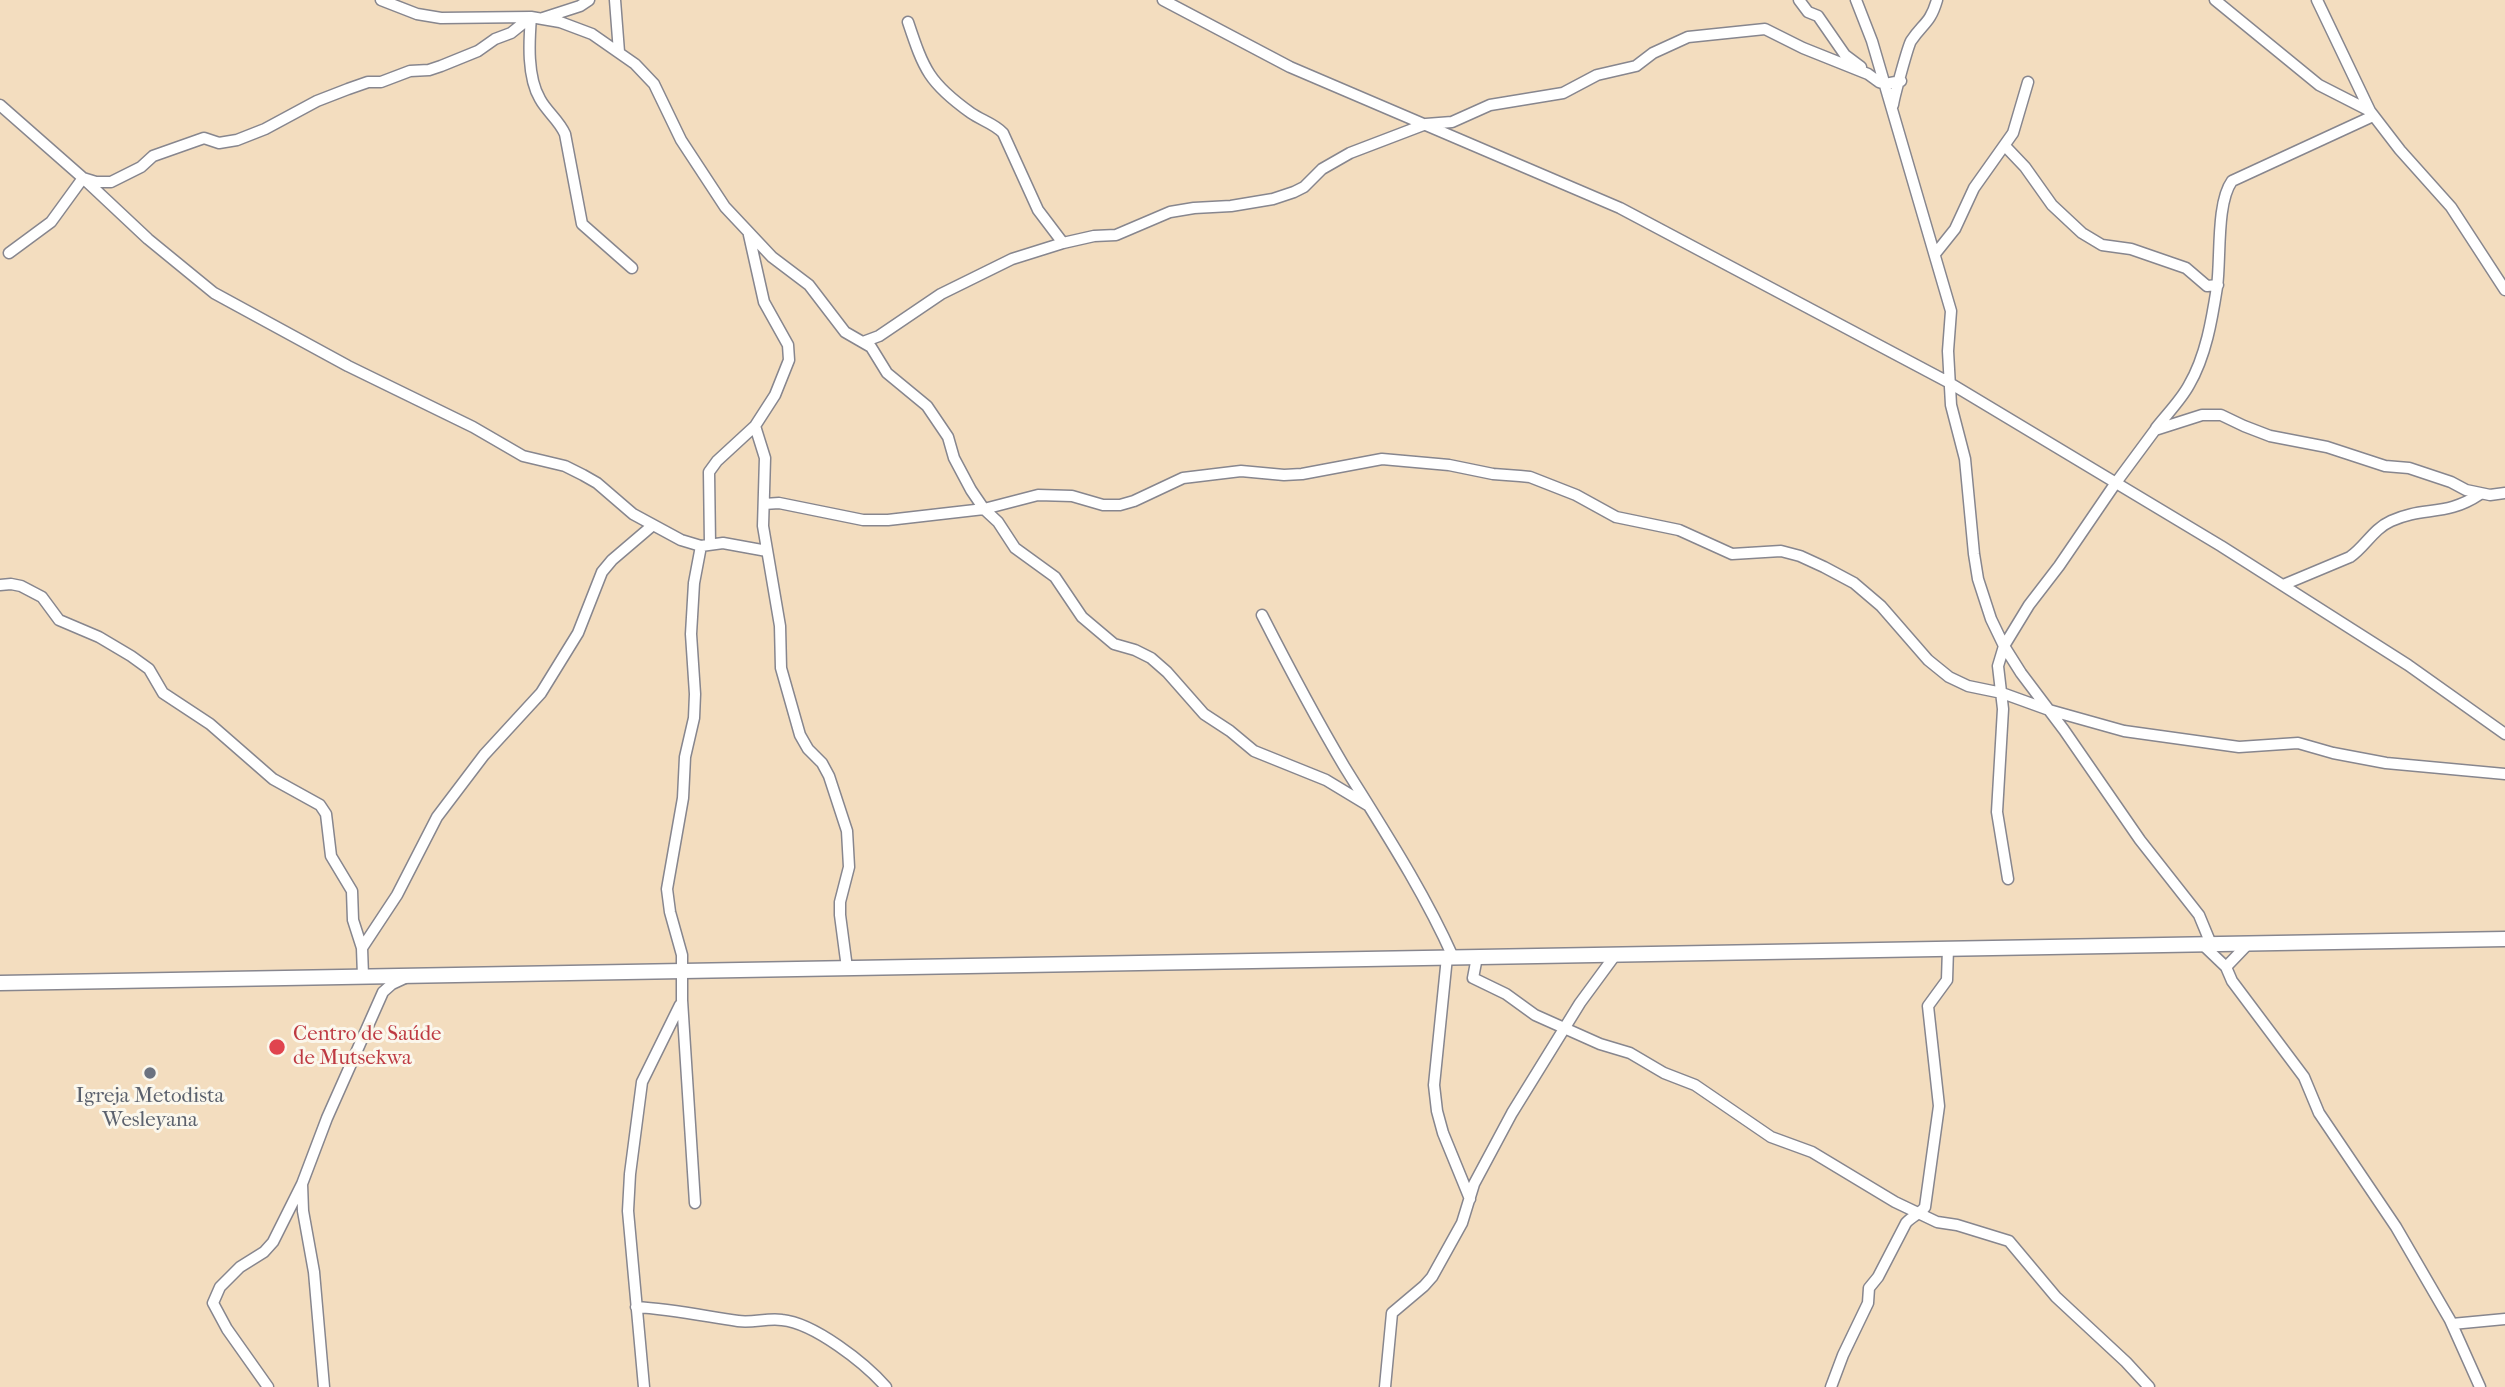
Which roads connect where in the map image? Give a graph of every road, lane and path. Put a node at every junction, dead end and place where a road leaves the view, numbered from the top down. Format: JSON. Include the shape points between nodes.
{"nodes":[{"id":1,"x":381,"y":0,"type":"edge"},
{"id":2,"x":589,"y":0,"type":"edge"},
{"id":3,"x":615,"y":0,"type":"edge"},
{"id":4,"x":1163,"y":0,"type":"edge"},
{"id":5,"x":1799,"y":0,"type":"edge"},
{"id":6,"x":1856,"y":0,"type":"edge"},
{"id":7,"x":1937,"y":0,"type":"edge"},
{"id":8,"x":2215,"y":0,"type":"edge"},
{"id":9,"x":2317,"y":0,"type":"edge"},
{"id":10,"x":536,"y":18,"type":"junction"},
{"id":11,"x":908,"y":22,"type":"dead end"},
{"id":12,"x":619,"y":52,"type":"junction"},
{"id":13,"x":1868,"y":74,"type":"junction"},
{"id":14,"x":1900,"y":81,"type":"junction"},
{"id":15,"x":2028,"y":82,"type":"dead end"},
{"id":16,"x":1885,"y":83,"type":"junction"},
{"id":17,"x":0,"y":105,"type":"edge"},
{"id":18,"x":1893,"y":110,"type":"junction"},
{"id":19,"x":2372,"y":113,"type":"junction"},
{"id":20,"x":1426,"y":124,"type":"junction"},
{"id":21,"x":2005,"y":146,"type":"junction"},
{"id":22,"x":83,"y":178,"type":"junction"},
{"id":23,"x":746,"y":229,"type":"junction"},
{"id":24,"x":1063,"y":243,"type":"junction"},
{"id":25,"x":9,"y":253,"type":"dead end"},
{"id":26,"x":1935,"y":254,"type":"junction"},
{"id":27,"x":632,"y":268,"type":"dead end"},
{"id":28,"x":2218,"y":285,"type":"junction"},
{"id":29,"x":2505,"y":290,"type":"edge"},
{"id":30,"x":863,"y":342,"type":"junction"},
{"id":31,"x":1948,"y":382,"type":"junction"},
{"id":32,"x":755,"y":426,"type":"junction"},
{"id":33,"x":2155,"y":430,"type":"junction"},
{"id":34,"x":2115,"y":484,"type":"junction"},
{"id":35,"x":2505,"y":493,"type":"edge"},
{"id":36,"x":2480,"y":494,"type":"junction"},
{"id":37,"x":764,"y":504,"type":"junction"},
{"id":38,"x":984,"y":509,"type":"junction"},
{"id":39,"x":653,"y":524,"type":"junction"},
{"id":40,"x":705,"y":545,"type":"junction"},
{"id":41,"x":767,"y":551,"type":"junction"},
{"id":42,"x":0,"y":585,"type":"edge"},
{"id":43,"x":2283,"y":585,"type":"junction"},
{"id":44,"x":1262,"y":615,"type":"dead end"},
{"id":45,"x":2004,"y":646,"type":"junction"},
{"id":46,"x":2002,"y":693,"type":"junction"},
{"id":47,"x":2049,"y":710,"type":"junction"},
{"id":48,"x":2505,"y":734,"type":"edge"},
{"id":49,"x":2505,"y":774,"type":"edge"},
{"id":50,"x":1369,"y":806,"type":"junction"},
{"id":51,"x":2008,"y":879,"type":"dead end"},
{"id":52,"x":2505,"y":939,"type":"edge"},
{"id":53,"x":2249,"y":943,"type":"junction"},
{"id":54,"x":2206,"y":944,"type":"junction"},
{"id":55,"x":362,"y":948,"type":"junction"},
{"id":56,"x":1948,"y":948,"type":"junction"},
{"id":57,"x":1616,"y":954,"type":"junction"},
{"id":58,"x":682,"y":955,"type":"junction"},
{"id":59,"x":1450,"y":957,"type":"junction"},
{"id":60,"x":1477,"y":957,"type":"junction"},
{"id":61,"x":2226,"y":967,"type":"junction"},
{"id":62,"x":848,"y":968,"type":"junction"},
{"id":63,"x":701,"y":970,"type":"junction"},
{"id":64,"x":681,"y":971,"type":"junction"},
{"id":65,"x":367,"y":976,"type":"junction"},
{"id":66,"x":409,"y":976,"type":"junction"},
{"id":67,"x":0,"y":983,"type":"edge"},
{"id":68,"x":383,"y":992,"type":"junction"},
{"id":69,"x":682,"y":1000,"type":"junction"},
{"id":70,"x":1565,"y":1028,"type":"junction"},
{"id":71,"x":302,"y":1184,"type":"junction"},
{"id":72,"x":1470,"y":1199,"type":"junction"},
{"id":73,"x":695,"y":1203,"type":"dead end"},
{"id":74,"x":1919,"y":1213,"type":"junction"},
{"id":75,"x":636,"y":1307,"type":"junction"},
{"id":76,"x":2505,"y":1319,"type":"edge"},
{"id":77,"x":2452,"y":1324,"type":"junction"},
{"id":78,"x":268,"y":1387,"type":"edge"},
{"id":79,"x":324,"y":1387,"type":"edge"},
{"id":80,"x":644,"y":1387,"type":"edge"},
{"id":81,"x":886,"y":1387,"type":"edge"},
{"id":82,"x":1385,"y":1387,"type":"edge"},
{"id":83,"x":1831,"y":1387,"type":"edge"},
{"id":84,"x":2149,"y":1387,"type":"edge"},
{"id":85,"x":2480,"y":1387,"type":"edge"}],
"edges":[{"from":1,"to":10,"type":"street","via":[[440,18]]},
{"from":2,"to":10,"type":"street"},
{"from":3,"to":12,"type":"street"},
{"from":4,"to":20,"type":"street","via":[[1290,66]]},
{"from":5,"to":13,"type":"street","via":[[1818,16],[1844,55]]},
{"from":6,"to":16,"type":"street"},
{"from":7,"to":14,"type":"street","via":[[1930,19],[1910,42]]},
{"from":8,"to":19,"type":"street","via":[[2319,85]]},
{"from":9,"to":19,"type":"street"},
{"from":10,"to":12,"type":"street","via":[[592,34]]},
{"from":10,"to":22,"type":"street","via":[[478,51],[429,70],[348,89],[237,140],[219,143],[204,138],[153,156],[111,181]]},
{"from":10,"to":27,"type":"street","via":[[529,40],[536,92],[565,134],[582,224]]},
{"from":11,"to":24,"type":"street","via":[[922,65],[934,84],[1003,133],[1038,210]]},
{"from":12,"to":23,"type":"street","via":[[654,84],[704,178]]},
{"from":13,"to":16,"type":"street"},
{"from":13,"to":20,"type":"street","via":[[1765,29],[1740,31],[1688,37],[1636,66],[1597,75],[1563,93],[1490,105],[1452,122]]},
{"from":14,"to":16,"type":"street"},
{"from":14,"to":18,"type":"street"},
{"from":15,"to":21,"type":"street"},
{"from":16,"to":18,"type":"street"},
{"from":17,"to":22,"type":"street"},
{"from":18,"to":26,"type":"street"},
{"from":19,"to":28,"type":"street","via":[[2232,181],[2222,218]]},
{"from":19,"to":29,"type":"street","via":[[2451,207]]},
{"from":20,"to":24,"type":"street","via":[[1350,153],[1322,169],[1304,187],[1273,199],[1170,212],[1116,235]]},
{"from":20,"to":31,"type":"street","via":[[1620,208]]},
{"from":21,"to":26,"type":"street"},
{"from":21,"to":28,"type":"street","via":[[2052,205],[2082,233],[2102,245],[2131,249],[2186,268],[2207,286]]},
{"from":22,"to":25,"type":"street","via":[[51,222]]},
{"from":22,"to":39,"type":"street","via":[[156,247],[214,293],[523,456],[583,474]]},
{"from":23,"to":30,"type":"street","via":[[809,285],[845,332]]},
{"from":23,"to":32,"type":"street","via":[[764,302],[790,352],[775,396]]},
{"from":24,"to":30,"type":"street","via":[[1012,259]]},
{"from":26,"to":31,"type":"street","via":[[1951,310]]},
{"from":28,"to":33,"type":"street","via":[[2208,333],[2189,386]]},
{"from":30,"to":38,"type":"street","via":[[887,373],[937,418]]},
{"from":31,"to":34,"type":"street"},
{"from":31,"to":45,"type":"street","via":[[1965,459],[1978,579]]},
{"from":32,"to":37,"type":"street","via":[[765,458]]},
{"from":32,"to":40,"type":"street","via":[[709,472]]},
{"from":33,"to":34,"type":"street"},
{"from":33,"to":36,"type":"street","via":[[2202,415],[2221,415],[2270,436],[2409,468]]},
{"from":34,"to":43,"type":"street"},
{"from":34,"to":45,"type":"street"},
{"from":35,"to":36,"type":"street"},
{"from":36,"to":43,"type":"street","via":[[2463,505],[2410,513],[2388,522],[2350,557]]},
{"from":37,"to":38,"type":"street","via":[[863,520]]},
{"from":37,"to":41,"type":"street"},
{"from":38,"to":46,"type":"street","via":[[1052,494],[1120,505],[1183,478],[1241,471],[1302,474],[1382,459],[1530,477],[1616,517],[1679,530],[1731,554],[1781,551],[1801,556],[1854,583],[1949,677]]},
{"from":38,"to":50,"type":"street","via":[[1015,548],[1055,577],[1082,617],[1114,644],[1151,658],[1210,720],[1254,751],[1326,780]]},
{"from":39,"to":40,"type":"street","via":[[681,540]]},
{"from":39,"to":55,"type":"street","via":[[602,572],[578,633],[541,693],[484,755],[437,817],[397,895]]},
{"from":40,"to":41,"type":"street","via":[[723,543]]},
{"from":40,"to":58,"type":"street","via":[[694,583],[694,718],[667,890]]},
{"from":41,"to":62,"type":"street","via":[[780,626],[781,668],[795,719],[808,749],[829,776],[847,831],[849,867],[840,915]]},
{"from":42,"to":55,"type":"street","via":[[21,586],[41,597],[59,620],[131,656],[149,669],[163,693],[209,724],[273,779],[320,805],[326,814],[331,856],[352,891],[353,920]]},
{"from":43,"to":48,"type":"street"},
{"from":44,"to":50,"type":"street"},
{"from":45,"to":46,"type":"street","via":[[1998,666]]},
{"from":45,"to":47,"type":"street"},
{"from":46,"to":47,"type":"street"},
{"from":46,"to":51,"type":"street","via":[[1997,812]]},
{"from":47,"to":49,"type":"street","via":[[2123,731],[2239,747],[2298,743],[2386,762]]},
{"from":47,"to":54,"type":"street","via":[[2199,915]]},
{"from":50,"to":59,"type":"street","via":[[1434,915]]},
{"from":52,"to":53,"type":"street"},
{"from":53,"to":54,"type":"street"},
{"from":53,"to":61,"type":"street"},
{"from":54,"to":56,"type":"street"},
{"from":54,"to":61,"type":"street"},
{"from":55,"to":65,"type":"street","via":[[360,957]]},
{"from":56,"to":57,"type":"street"},
{"from":56,"to":74,"type":"street","via":[[1947,980],[1928,1006],[1939,1106],[1925,1208]]},
{"from":57,"to":60,"type":"street"},
{"from":57,"to":70,"type":"street"},
{"from":58,"to":63,"type":"street"},
{"from":58,"to":64,"type":"street"},
{"from":59,"to":60,"type":"street"},
{"from":59,"to":62,"type":"street"},
{"from":59,"to":72,"type":"street","via":[[1434,1085],[1443,1133]]},
{"from":60,"to":70,"type":"street","via":[[1473,978]]},
{"from":61,"to":77,"type":"street","via":[[2304,1077],[2319,1113],[2396,1227]]},
{"from":62,"to":63,"type":"street"},
{"from":63,"to":64,"type":"street"},
{"from":64,"to":66,"type":"street"},
{"from":64,"to":69,"type":"street"},
{"from":65,"to":66,"type":"street"},
{"from":65,"to":67,"type":"street"},
{"from":65,"to":68,"type":"street","via":[[379,982]]},
{"from":66,"to":68,"type":"street"},
{"from":68,"to":71,"type":"street"},
{"from":69,"to":73,"type":"street"},
{"from":69,"to":75,"type":"street","via":[[642,1082],[628,1211]]},
{"from":70,"to":72,"type":"street","via":[[1512,1113]]},
{"from":70,"to":74,"type":"street","via":[[1695,1085],[1772,1137],[1812,1153]]},
{"from":71,"to":78,"type":"street","via":[[272,1242],[219,1287],[213,1303]]},
{"from":71,"to":79,"type":"street"},
{"from":72,"to":82,"type":"street","via":[[1432,1277],[1392,1313]]},
{"from":74,"to":83,"type":"street","via":[[1906,1223],[1869,1288],[1868,1303]]},
{"from":74,"to":84,"type":"street","via":[[2010,1241],[2056,1297]]},
{"from":75,"to":80,"type":"street"},
{"from":75,"to":81,"type":"street","via":[[740,1321],[797,1323],[850,1355]]},
{"from":76,"to":77,"type":"street"},
{"from":77,"to":85,"type":"street"}]}
